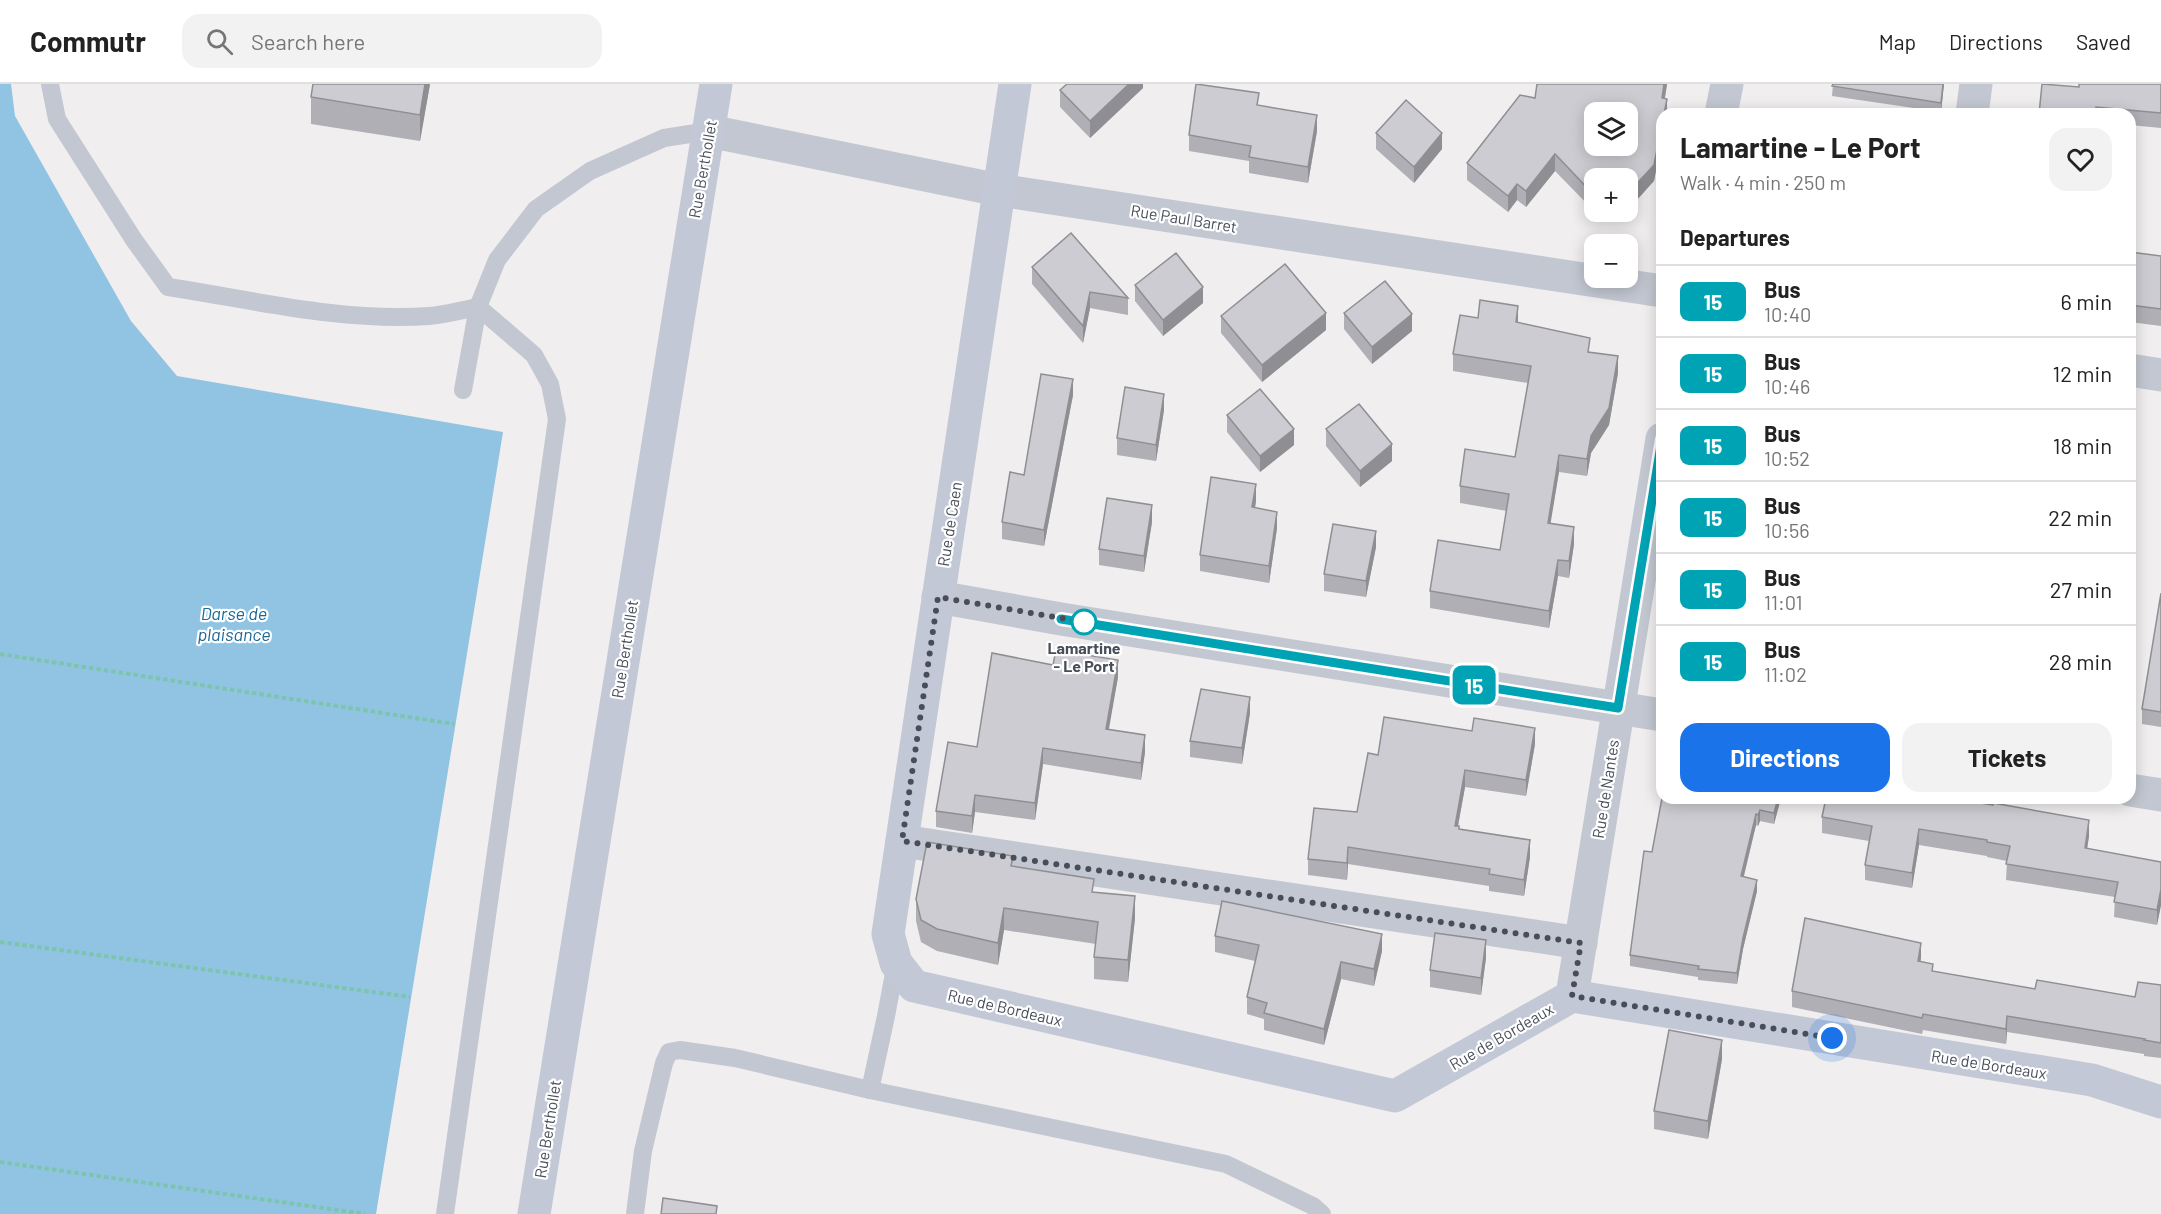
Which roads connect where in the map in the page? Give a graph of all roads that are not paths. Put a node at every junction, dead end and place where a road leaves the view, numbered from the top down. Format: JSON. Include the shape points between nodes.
{"nodes":[{"id":1,"x":50,"y":84,"type":"edge"},
{"id":2,"x":716,"y":84,"type":"edge"},
{"id":3,"x":1015,"y":84,"type":"edge"},
{"id":4,"x":1727,"y":84,"type":"edge"},
{"id":5,"x":1976,"y":84,"type":"edge"},
{"id":6,"x":1722,"y":108,"type":"edge"},
{"id":7,"x":1973,"y":108,"type":"edge"},
{"id":8,"x":709,"y":131,"type":"junction"},
{"id":9,"x":999,"y":190,"type":"junction"},
{"id":10,"x":1656,"y":290,"type":"edge"},
{"id":11,"x":478,"y":307,"type":"junction"},
{"id":12,"x":2136,"y":371,"type":"edge"},
{"id":13,"x":2161,"y":375,"type":"edge"},
{"id":14,"x":463,"y":390,"type":"dead end"},
{"id":15,"x":1656,"y":476,"type":"edge"},
{"id":16,"x":938,"y":597,"type":"junction"},
{"id":17,"x":1618,"y":708,"type":"junction"},
{"id":18,"x":1656,"y":714,"type":"edge"},
{"id":19,"x":2136,"y":791,"type":"edge"},
{"id":20,"x":2161,"y":795,"type":"edge"},
{"id":21,"x":902,"y":841,"type":"junction"},
{"id":22,"x":1581,"y":943,"type":"junction"},
{"id":23,"x":896,"y":963,"type":"junction"},
{"id":24,"x":1572,"y":996,"type":"junction"},
{"id":25,"x":870,"y":1090,"type":"junction"},
{"id":26,"x":2161,"y":1102,"type":"edge"},
{"id":27,"x":445,"y":1214,"type":"edge"},
{"id":28,"x":534,"y":1214,"type":"edge"},
{"id":29,"x":634,"y":1214,"type":"edge"},
{"id":30,"x":1322,"y":1214,"type":"edge"}],
"edges":[{"from":1,"to":11,"type":"lane","via":[[57,118],[168,287],[327,312],[383,316],[430,316]]},
{"from":2,"to":8,"type":"street","name":"Rue Berthollet"},
{"from":3,"to":9,"type":"street","name":"Rue de Caen"},
{"from":4,"to":6,"type":"street"},
{"from":5,"to":7,"type":"street"},
{"from":8,"to":9,"type":"street","name":"Rue Paul Barret"},
{"from":8,"to":11,"type":"lane","via":[[664,138],[590,171],[536,209],[497,260]]},
{"from":8,"to":28,"type":"street","name":"Rue Berthollet"},
{"from":9,"to":10,"type":"street","name":"Rue Paul Barret"},
{"from":9,"to":16,"type":"street","name":"Rue de Caen"},
{"from":11,"to":14,"type":"lane"},
{"from":11,"to":27,"type":"lane","via":[[534,355],[550,384],[557,419]]},
{"from":12,"to":13,"type":"street"},
{"from":15,"to":17,"type":"street","name":"Rue de Nantes"},
{"from":16,"to":17,"type":"street"},
{"from":16,"to":21,"type":"street","name":"Rue de Caen"},
{"from":17,"to":18,"type":"street"},
{"from":17,"to":22,"type":"street","name":"Rue de Nantes"},
{"from":19,"to":20,"type":"street"},
{"from":21,"to":22,"type":"street"},
{"from":21,"to":23,"type":"street","name":"Rue de Caen","via":[[888,934]]},
{"from":22,"to":24,"type":"street","name":"Rue de Nantes"},
{"from":23,"to":24,"type":"street","name":"Rue de Bordeaux","via":[[914,986],[1395,1096]]},
{"from":23,"to":25,"type":"lane"},
{"from":24,"to":26,"type":"street","name":"Rue de Bordeaux","via":[[2092,1080]]},
{"from":25,"to":29,"type":"lane","via":[[735,1058],[669,1052],[643,1151]]},
{"from":25,"to":30,"type":"lane","via":[[1226,1164]]}]}
